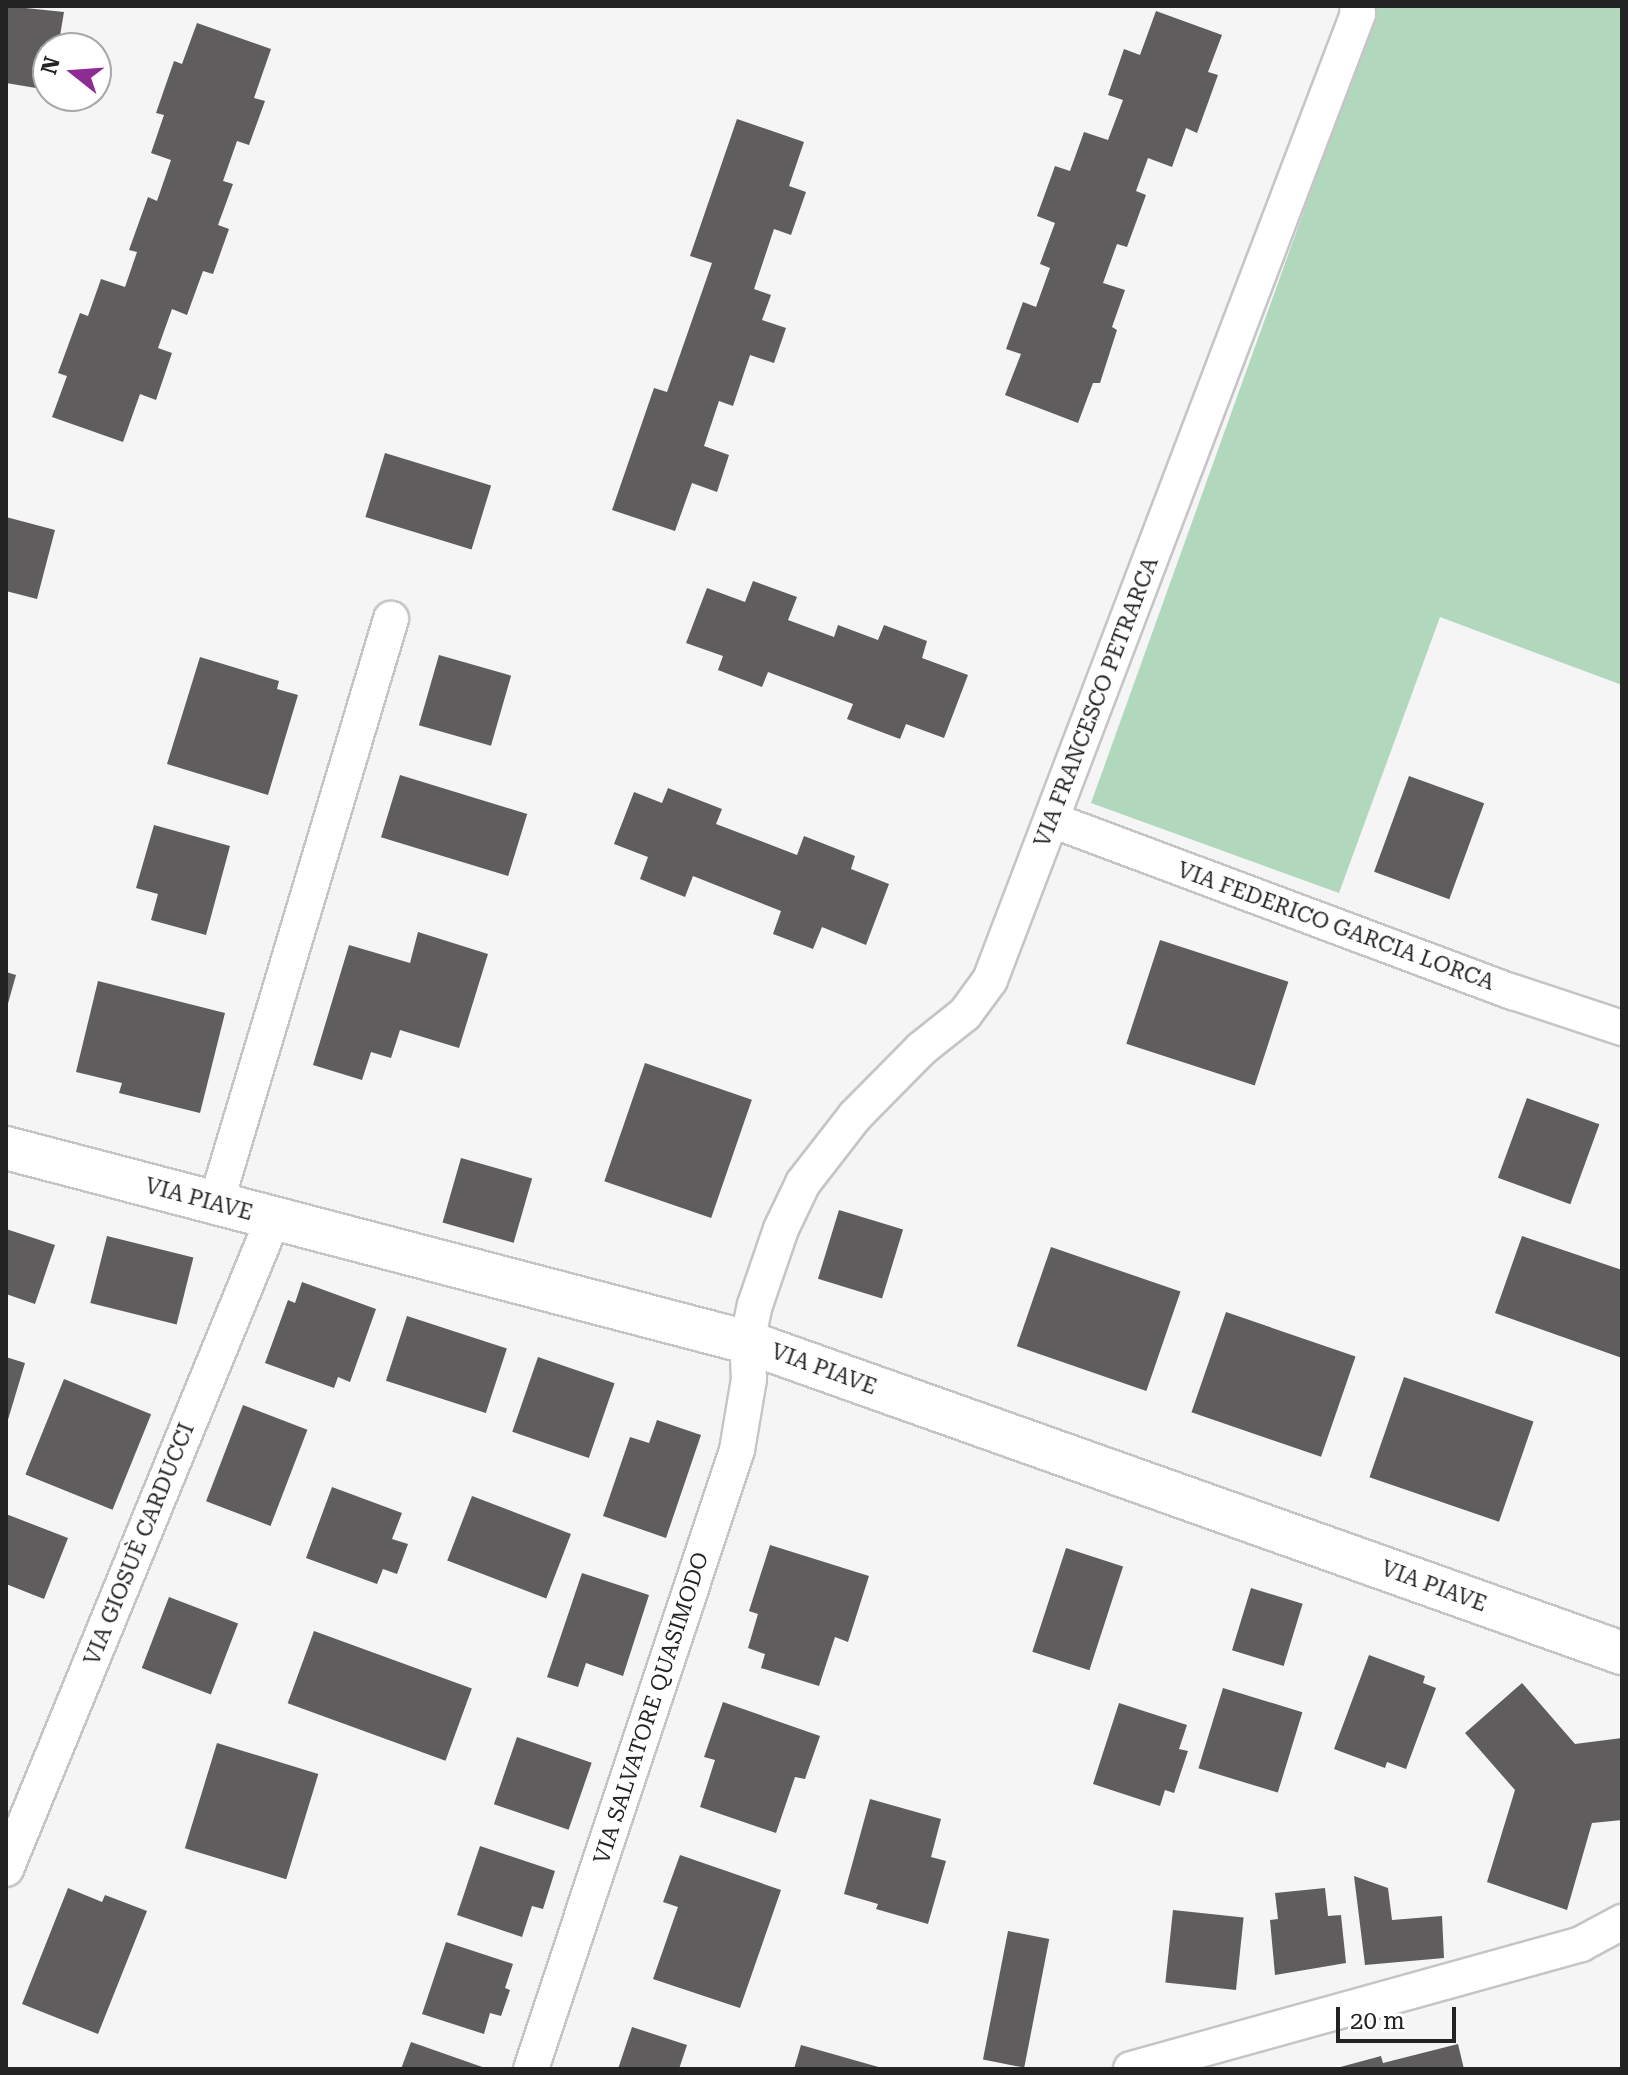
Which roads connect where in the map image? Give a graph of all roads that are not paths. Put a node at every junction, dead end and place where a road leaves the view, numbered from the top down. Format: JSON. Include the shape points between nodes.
{"nodes":[{"id":1,"x":1357,"y":6,"type":"edge"},
{"id":2,"x":391,"y":619,"type":"dead end"},
{"id":3,"x":1052,"y":820,"type":"junction"},
{"id":4,"x":1622,"y":1028,"type":"edge"},
{"id":5,"x":6,"y":1148,"type":"edge"},
{"id":6,"x":216,"y":1203,"type":"junction"},
{"id":7,"x":273,"y":1219,"type":"junction"},
{"id":8,"x":747,"y":1342,"type":"junction"},
{"id":9,"x":1622,"y":1653,"type":"edge"},
{"id":10,"x":6,"y":1869,"type":"edge"},
{"id":11,"x":1622,"y":1922,"type":"edge"},
{"id":12,"x":531,"y":2069,"type":"edge"},
{"id":13,"x":1131,"y":2069,"type":"edge"}],
"edges":[{"from":1,"to":3,"type":"street","name":"VIA FRANCESCO PETRARCA"},
{"from":2,"to":6,"type":"street"},
{"from":3,"to":4,"type":"street","name":"VIA FEDERICO GARCIA LORCA"},
{"from":3,"to":8,"type":"street","name":"VIA FRANCESCO PETRARCA","via":[[990,980],[965,1014],[921,1049],[855,1116],[803,1183],[766,1270]]},
{"from":5,"to":6,"type":"street","name":"VIA PIAVE"},
{"from":6,"to":7,"type":"street","name":"VIA PIAVE"},
{"from":7,"to":8,"type":"street","name":"VIA PIAVE"},
{"from":7,"to":10,"type":"street","name":"VIA GIOSUÈ CARDUCCI"},
{"from":8,"to":9,"type":"street","name":"VIA PIAVE"},
{"from":8,"to":12,"type":"street","name":"VIA SALVATORE QUASIMODO","via":[[749,1379],[737,1450]]},
{"from":11,"to":13,"type":"street","via":[[1581,1944]]}]}
